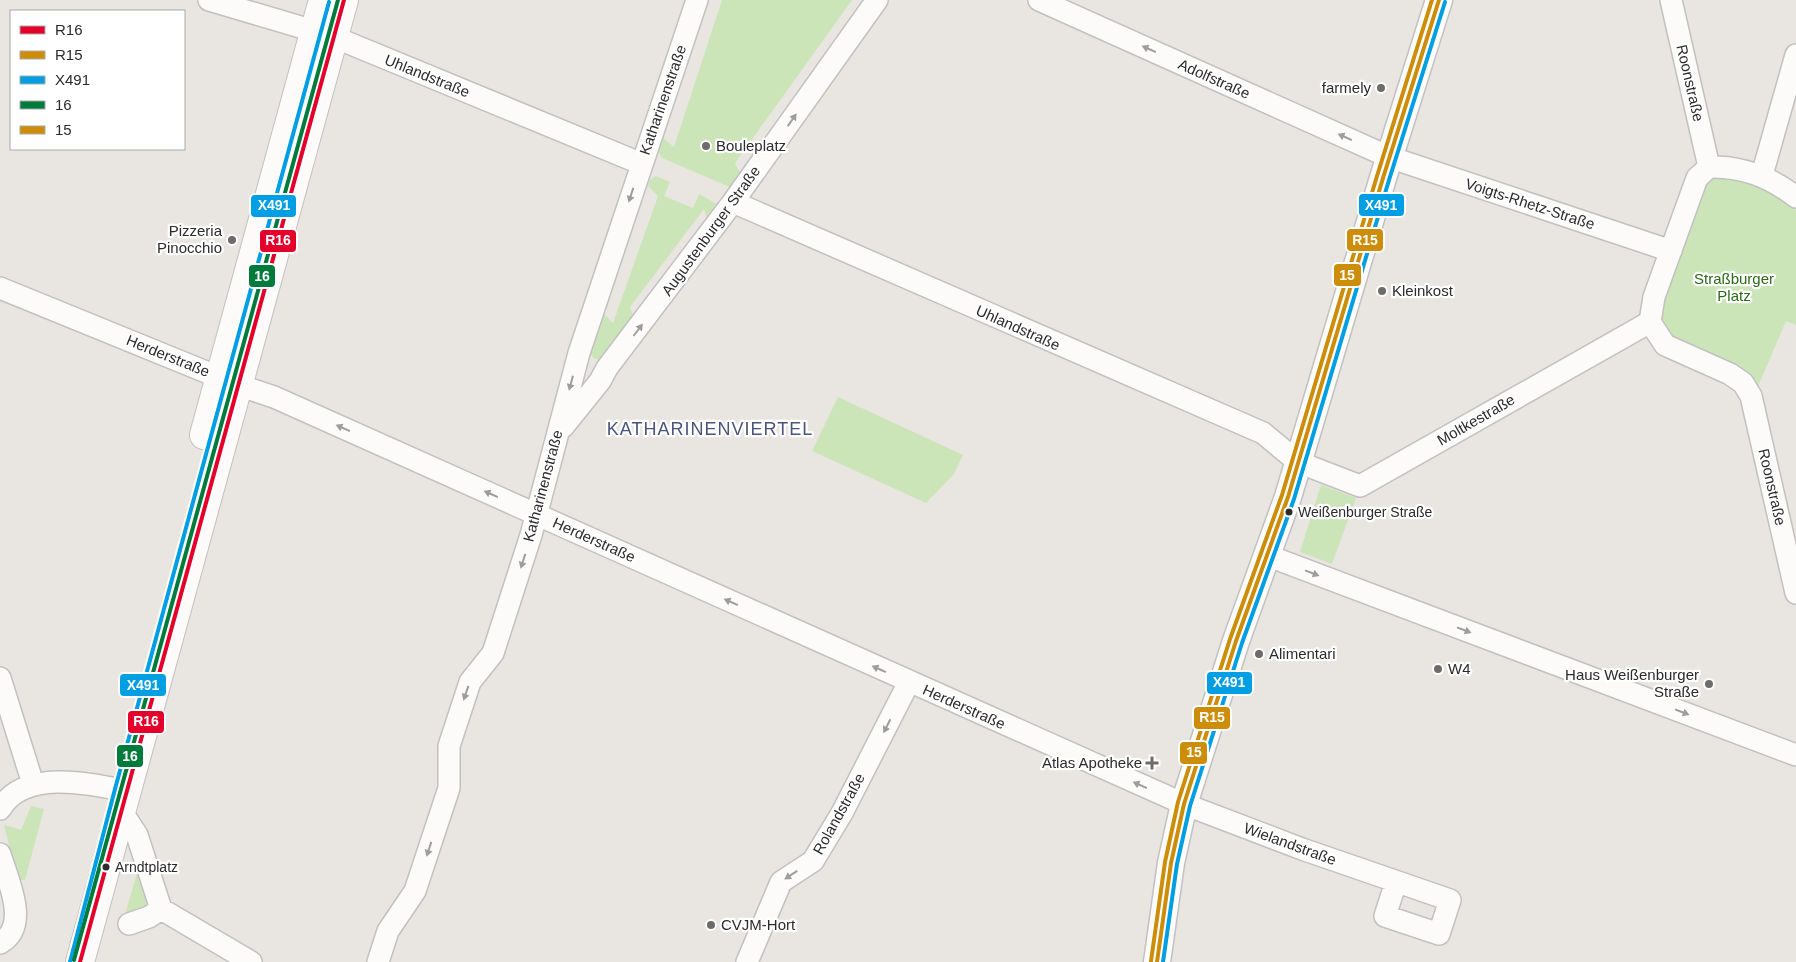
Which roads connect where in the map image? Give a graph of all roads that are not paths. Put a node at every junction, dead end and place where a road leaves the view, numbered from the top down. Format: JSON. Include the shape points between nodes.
{"nodes":[{"id":1,"x":209,"y":0,"type":"edge"},
{"id":2,"x":323,"y":0,"type":"edge"},
{"id":3,"x":344,"y":0,"type":"edge"},
{"id":4,"x":697,"y":0,"type":"edge"},
{"id":5,"x":877,"y":0,"type":"edge"},
{"id":6,"x":1039,"y":0,"type":"edge"},
{"id":7,"x":1439,"y":0,"type":"edge"},
{"id":8,"x":1671,"y":0,"type":"edge"},
{"id":9,"x":324,"y":34,"type":"junction"},
{"id":10,"x":1796,"y":55,"type":"edge"},
{"id":11,"x":1389,"y":157,"type":"junction"},
{"id":12,"x":642,"y":164,"type":"junction"},
{"id":13,"x":1709,"y":166,"type":"junction"},
{"id":14,"x":1762,"y":175,"type":"junction"},
{"id":15,"x":1796,"y":197,"type":"edge"},
{"id":16,"x":733,"y":202,"type":"junction"},
{"id":17,"x":1670,"y":251,"type":"junction"},
{"id":18,"x":0,"y":288,"type":"edge"},
{"id":19,"x":1650,"y":322,"type":"junction"},
{"id":20,"x":579,"y":353,"type":"junction"},
{"id":21,"x":607,"y":368,"type":"junction"},
{"id":22,"x":229,"y":381,"type":"junction"},
{"id":23,"x":558,"y":433,"type":"junction"},
{"id":24,"x":1298,"y":462,"type":"junction"},
{"id":25,"x":536,"y":514,"type":"junction"},
{"id":26,"x":1266,"y":555,"type":"junction"},
{"id":27,"x":1796,"y":593,"type":"edge"},
{"id":28,"x":0,"y":678,"type":"edge"},
{"id":29,"x":909,"y":682,"type":"junction"},
{"id":30,"x":1796,"y":755,"type":"edge"},
{"id":31,"x":33,"y":784,"type":"junction"},
{"id":32,"x":119,"y":796,"type":"junction"},
{"id":33,"x":1184,"y":804,"type":"junction"},
{"id":34,"x":0,"y":809,"type":"edge"},
{"id":35,"x":0,"y":854,"type":"edge"},
{"id":36,"x":1396,"y":882,"type":"dead end"},
{"id":37,"x":161,"y":910,"type":"junction"},
{"id":38,"x":129,"y":924,"type":"dead end"},
{"id":39,"x":0,"y":943,"type":"edge"},
{"id":40,"x":64,"y":962,"type":"edge"},
{"id":41,"x":80,"y":962,"type":"edge"},
{"id":42,"x":251,"y":962,"type":"edge"},
{"id":43,"x":378,"y":962,"type":"edge"},
{"id":44,"x":747,"y":962,"type":"edge"},
{"id":45,"x":1156,"y":962,"type":"edge"}],
"edges":[{"from":1,"to":9,"type":"street","name":"Uhlandstraße"},
{"from":2,"to":9,"type":"main road"},
{"from":3,"to":9,"type":"main road"},
{"from":4,"to":12,"type":"street","name":"Katharinenstraße"},
{"from":16,"to":5,"type":"street","name":"Augustenburger Straße","one_way":true},
{"from":11,"to":6,"type":"street","name":"Adolfstraße","one_way":true},
{"from":7,"to":11,"type":"street"},
{"from":8,"to":13,"type":"street","name":"Roonstraße"},
{"from":9,"to":12,"type":"street","name":"Uhlandstraße"},
{"from":9,"to":22,"type":"main road"},
{"from":10,"to":14,"type":"street"},
{"from":11,"to":17,"type":"street","name":"Voigts-Rhetz-Straße"},
{"from":11,"to":24,"type":"street"},
{"from":12,"to":20,"type":"street","name":"Katharinenstraße","one_way":true},
{"from":13,"to":14,"type":"street","via":[[1727,166]]},
{"from":13,"to":17,"type":"street","via":[[1697,178]]},
{"from":14,"to":15,"type":"street"},
{"from":21,"to":16,"type":"street","name":"Augustenburger Straße","one_way":true},
{"from":16,"to":24,"type":"street","name":"Uhlandstraße","via":[[1263,433]]},
{"from":17,"to":19,"type":"street","via":[[1654,297]]},
{"from":18,"to":22,"type":"street","name":"Herderstraße"},
{"from":19,"to":24,"type":"street","name":"Moltkestraße","via":[[1360,486]]},
{"from":19,"to":27,"type":"street","name":"Roonstraße","via":[[1665,345],[1730,374],[1743,383],[1751,396]]},
{"from":20,"to":21,"type":"street","via":[[591,368]]},
{"from":20,"to":23,"type":"street","name":"Katharinenstraße","one_way":true},
{"from":21,"to":23,"type":"street","name":"Augustenburger Straße"},
{"from":25,"to":22,"type":"street","name":"Herderstraße","one_way":true,"via":[[274,397]]},
{"from":22,"to":32,"type":"main road"},
{"from":23,"to":25,"type":"street","name":"Katharinenstraße"},
{"from":24,"to":26,"type":"street"},
{"from":29,"to":25,"type":"street","name":"Herderstraße","one_way":true},
{"from":25,"to":43,"type":"street","name":"Katharinenstraße","one_way":true,"via":[[493,653],[470,682],[449,746],[449,788],[415,891],[388,931]]},
{"from":26,"to":30,"type":"street","one_way":true},
{"from":26,"to":33,"type":"street"},
{"from":28,"to":31,"type":"street"},
{"from":33,"to":29,"type":"street","name":"Herderstraße","one_way":true},
{"from":29,"to":44,"type":"street","name":"Rolandstraße","one_way":true,"via":[[842,813],[813,861],[781,882]]},
{"from":31,"to":32,"type":"street","via":[[58,783]]},
{"from":31,"to":34,"type":"street","via":[[18,790]]},
{"from":32,"to":37,"type":"street","via":[[137,835]]},
{"from":32,"to":40,"type":"main road"},
{"from":32,"to":41,"type":"main road"},
{"from":33,"to":36,"type":"street","name":"Wielandstraße"},
{"from":33,"to":45,"type":"street","via":[[1170,863]]},
{"from":35,"to":39,"type":"street","via":[[16,912],[10,934]]},
{"from":37,"to":38,"type":"street"},
{"from":37,"to":42,"type":"street"}]}
